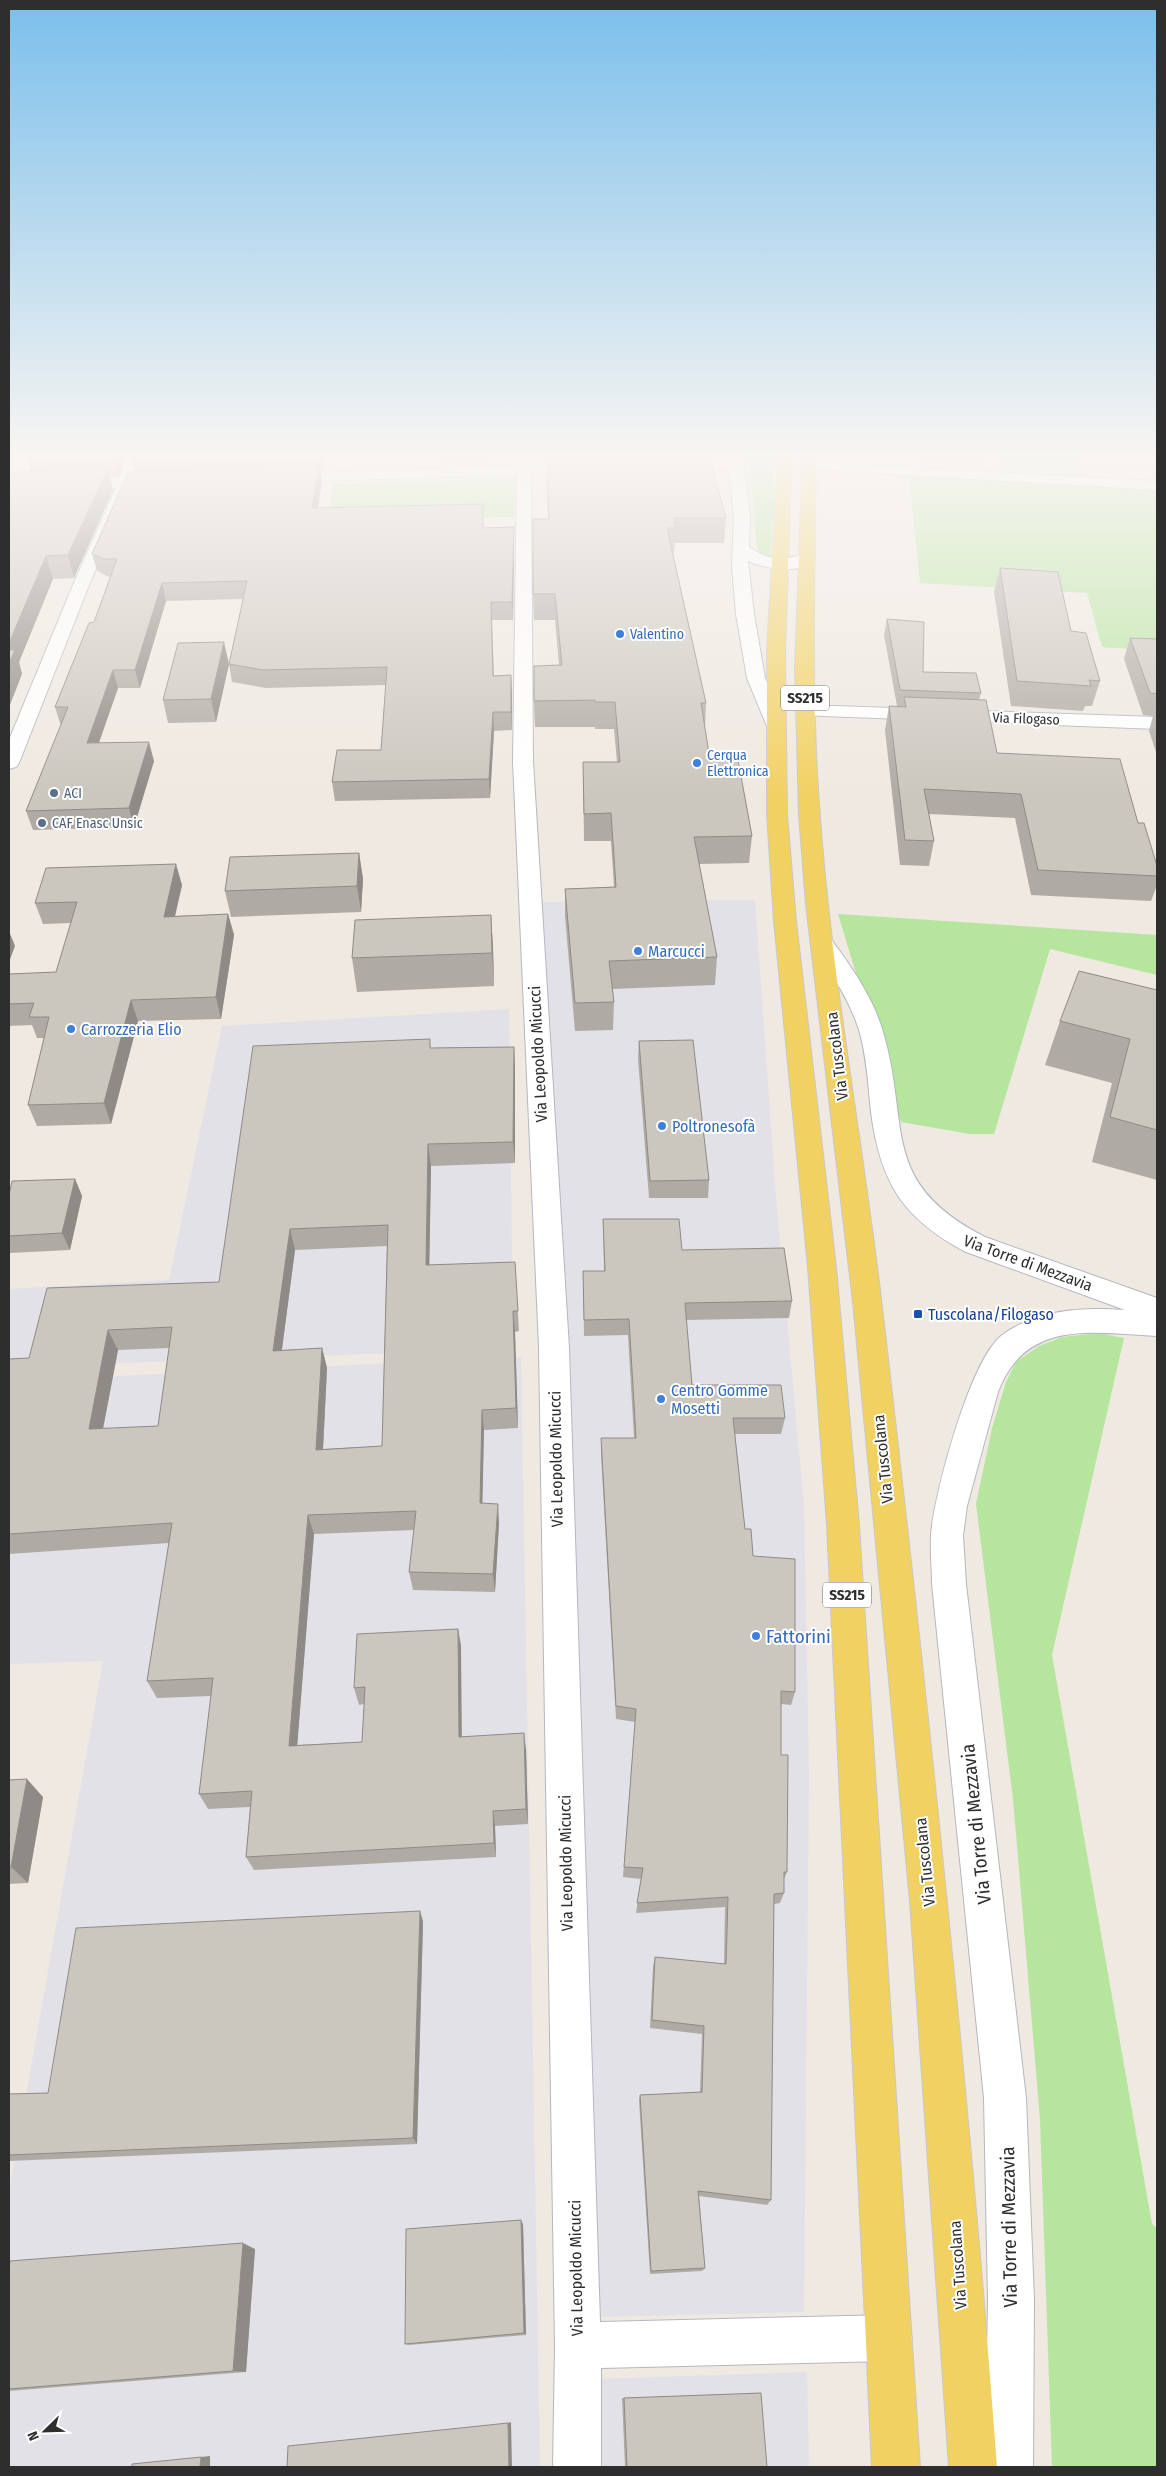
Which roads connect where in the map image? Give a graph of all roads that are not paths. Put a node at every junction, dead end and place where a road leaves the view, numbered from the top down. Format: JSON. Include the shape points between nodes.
{"nodes":[{"id":1,"x":781,"y":566,"type":"edge"},
{"id":2,"x":90,"y":567,"type":"edge"},
{"id":3,"x":524,"y":567,"type":"edge"},
{"id":4,"x":741,"y":567,"type":"edge"},
{"id":5,"x":806,"y":567,"type":"edge"},
{"id":6,"x":805,"y":711,"type":"junction"},
{"id":7,"x":1157,"y":723,"type":"edge"},
{"id":8,"x":775,"y":724,"type":"junction"},
{"id":9,"x":9,"y":763,"type":"edge"},
{"id":10,"x":823,"y":944,"type":"junction"},
{"id":11,"x":1157,"y":1310,"type":"edge"},
{"id":12,"x":1157,"y":1324,"type":"edge"},
{"id":13,"x":889,"y":2338,"type":"junction"},
{"id":14,"x":578,"y":2346,"type":"junction"},
{"id":15,"x":577,"y":2467,"type":"edge"},
{"id":16,"x":896,"y":2467,"type":"edge"},
{"id":17,"x":973,"y":2467,"type":"edge"},
{"id":18,"x":1009,"y":2467,"type":"edge"}],
"edges":[{"from":1,"to":8,"type":"main road","number":"SS215"},
{"from":2,"to":9,"type":"street"},
{"from":3,"to":14,"type":"street","name":"Via Leopoldo Micucci","via":[[523,761],[554,1348]]},
{"from":4,"to":8,"type":"street","via":[[742,594],[754,672]]},
{"from":5,"to":6,"type":"main road","name":"Via Tuscolana","number":"SS215"},
{"from":6,"to":7,"type":"street","name":"Via Filogaso"},
{"from":6,"to":10,"type":"main road","name":"Via Tuscolana","number":"SS215","via":[[809,815]]},
{"from":8,"to":13,"type":"main road","number":"SS215","via":[[777,814],[785,921],[822,1267],[843,1526]]},
{"from":10,"to":11,"type":"street","name":"Via Torre di Mezzavia","via":[[866,1016],[878,1061],[892,1153],[905,1184],[924,1210],[940,1225],[974,1246]]},
{"from":10,"to":17,"type":"main road","name":"Via Tuscolana","number":"SS215","via":[[868,1312],[929,1901]]},
{"from":12,"to":18,"type":"street","name":"Via Torre di Mezzavia","via":[[1057,1324],[1030,1332],[1009,1347],[990,1374],[983,1392],[953,1500],[947,1536],[950,1594],[1004,2088],[1011,2299]]},
{"from":13,"to":14,"type":"street"},
{"from":13,"to":16,"type":"main road","number":"SS215"},
{"from":14,"to":15,"type":"street","name":"Via Leopoldo Micucci"}]}
